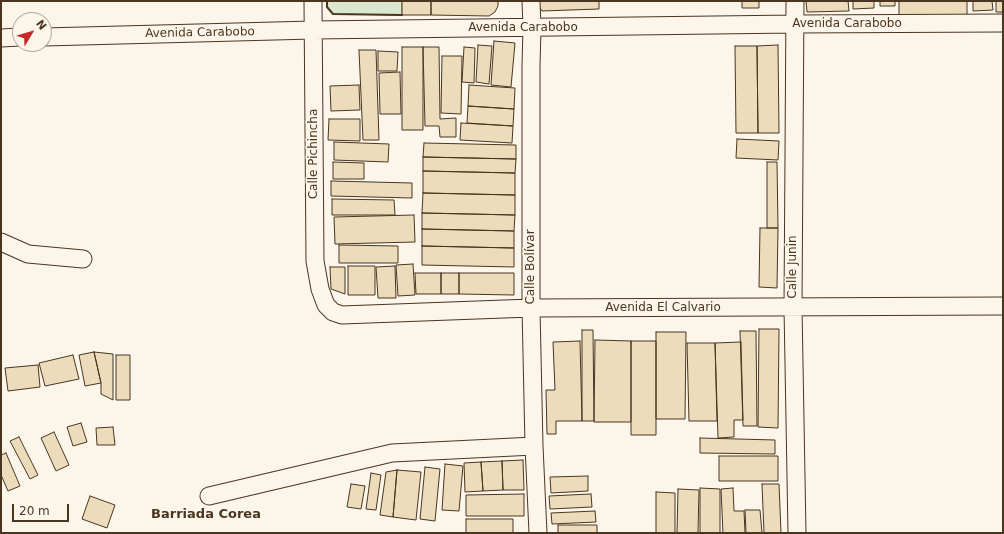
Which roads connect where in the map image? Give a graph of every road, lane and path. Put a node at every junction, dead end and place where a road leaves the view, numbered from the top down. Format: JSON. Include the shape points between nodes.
{"nodes":[{"id":1,"x":313,"y":1,"type":"edge"},
{"id":2,"x":531,"y":1,"type":"edge"},
{"id":3,"x":795,"y":1,"type":"edge"},
{"id":4,"x":1003,"y":23,"type":"edge"},
{"id":5,"x":795,"y":24,"type":"junction"},
{"id":6,"x":532,"y":28,"type":"junction"},
{"id":7,"x":313,"y":30,"type":"junction"},
{"id":8,"x":12,"y":37,"type":"edge"},
{"id":9,"x":52,"y":37,"type":"edge"},
{"id":10,"x":1,"y":38,"type":"edge"},
{"id":11,"x":1,"y":242,"type":"edge"},
{"id":12,"x":83,"y":259,"type":"dead end"},
{"id":13,"x":326,"y":305,"type":"joint"},
{"id":14,"x":1003,"y":306,"type":"edge"},
{"id":15,"x":793,"y":307,"type":"junction"},
{"id":16,"x":531,"y":308,"type":"junction"},
{"id":17,"x":534,"y":446,"type":"junction"},
{"id":18,"x":209,"y":496,"type":"dead end"},
{"id":19,"x":538,"y":533,"type":"edge"},
{"id":20,"x":797,"y":533,"type":"edge"}],
"edges":[{"from":1,"to":7,"type":"street","name":"Calle Pichincha"},
{"from":2,"to":6,"type":"street","name":"Calle Bolívar"},
{"from":3,"to":5,"type":"street","name":"Calle Junin"},
{"from":4,"to":5,"type":"street","name":"Avenida Carabobo"},
{"from":5,"to":6,"type":"street","name":"Avenida Carabobo"},
{"from":5,"to":15,"type":"street","name":"Calle Junin"},
{"from":6,"to":7,"type":"street","name":"Avenida Carabobo"},
{"from":6,"to":16,"type":"street","name":"Calle Bolívar"},
{"from":7,"to":9,"type":"street","name":"Avenida Carabobo"},
{"from":7,"to":13,"type":"street","name":"Calle Pichincha","via":[[315,260],[320,289]]},
{"from":8,"to":10,"type":"street"},
{"from":11,"to":12,"type":"street","via":[[28,254]]},
{"from":13,"to":16,"type":"street","name":"Avenida El Calvario","via":[[333,312],[342,315]]},
{"from":14,"to":15,"type":"street","name":"Avenida El Calvario"},
{"from":15,"to":16,"type":"street","name":"Avenida El Calvario"},
{"from":15,"to":20,"type":"street","name":"Calle Junin"},
{"from":16,"to":17,"type":"street","name":"Calle Bolívar"},
{"from":17,"to":18,"type":"street","via":[[392,453]]},
{"from":17,"to":19,"type":"street","name":"Calle Bolívar"}]}
